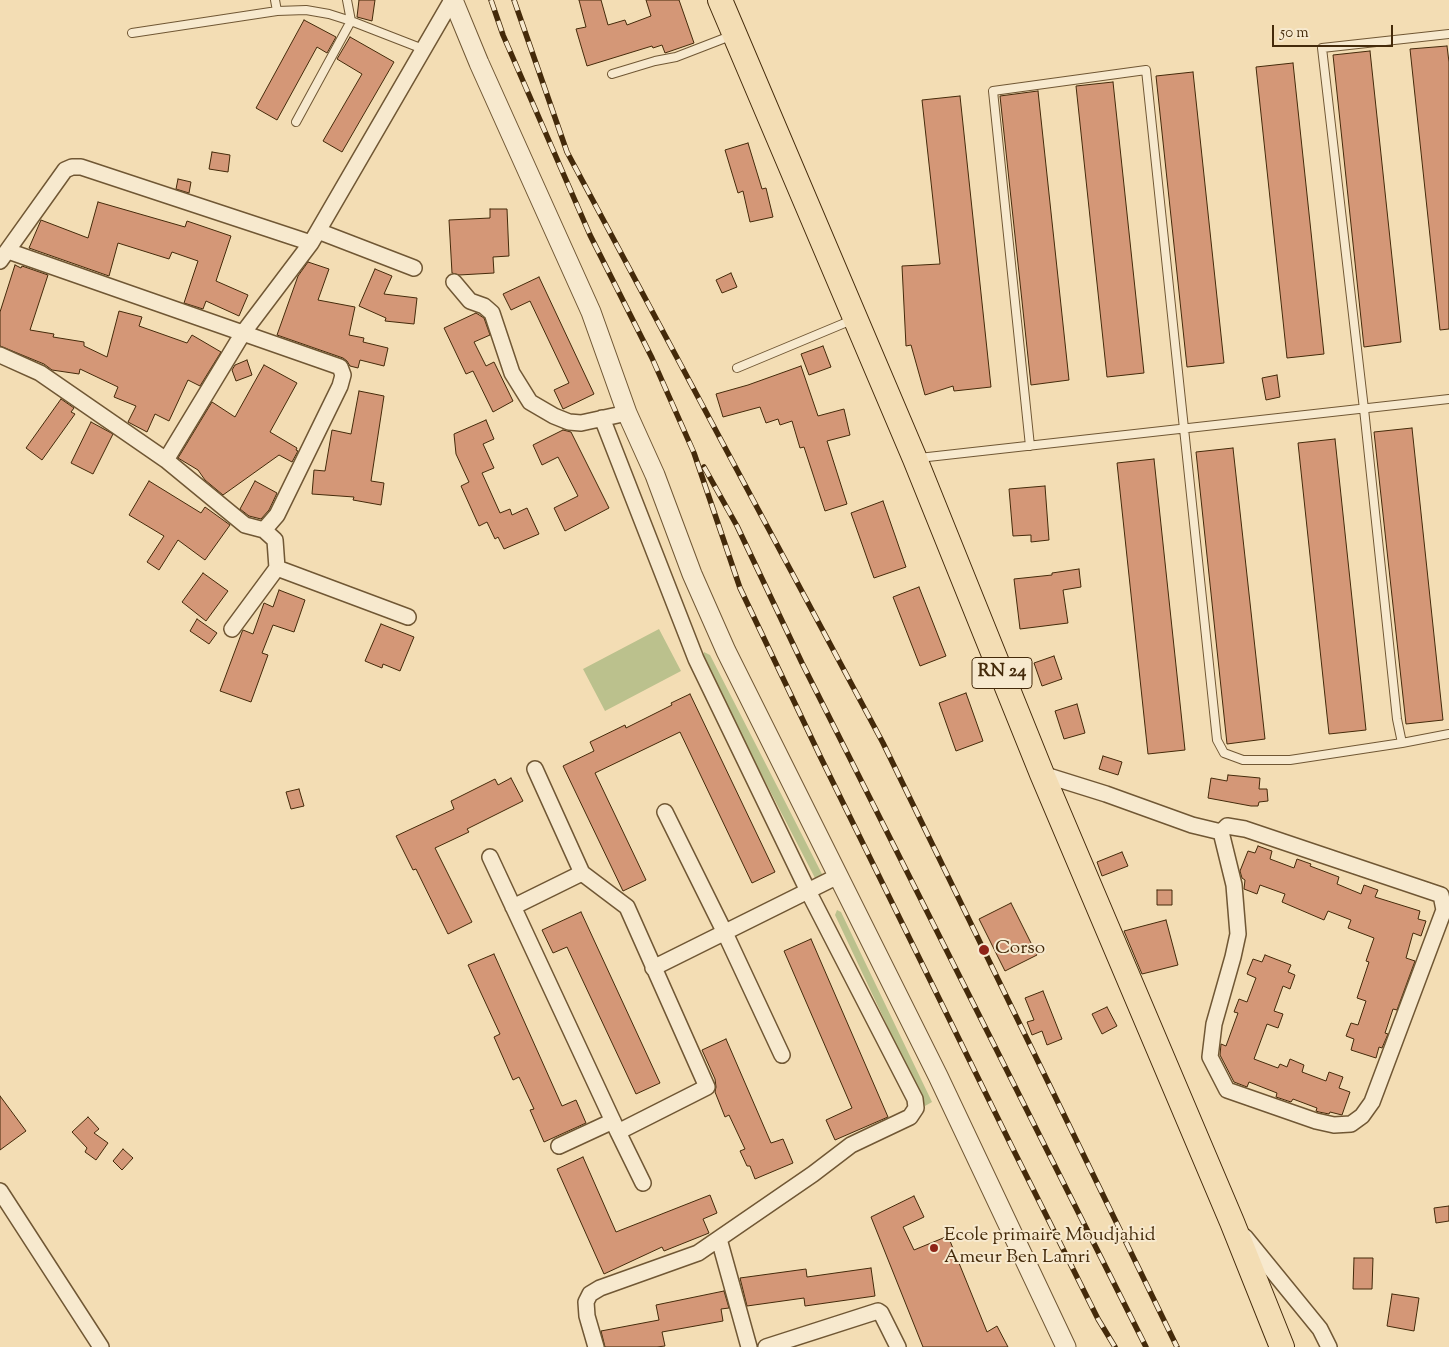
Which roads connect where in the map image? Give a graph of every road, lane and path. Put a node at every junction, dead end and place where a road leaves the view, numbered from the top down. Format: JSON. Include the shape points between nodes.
{"nodes":[{"id":1,"x":275,"y":0,"type":"edge"},
{"id":2,"x":347,"y":0,"type":"edge"},
{"id":3,"x":452,"y":0,"type":"edge"},
{"id":4,"x":720,"y":0,"type":"edge"},
{"id":5,"x":278,"y":11,"type":"junction"},
{"id":6,"x":351,"y":21,"type":"junction"},
{"id":7,"x":132,"y":32,"type":"dead end"},
{"id":8,"x":735,"y":34,"type":"junction"},
{"id":9,"x":1449,"y":34,"type":"edge"},
{"id":10,"x":423,"y":49,"type":"junction"},
{"id":11,"x":612,"y":74,"type":"dead end"},
{"id":12,"x":296,"y":122,"type":"dead end"},
{"id":13,"x":314,"y":237,"type":"junction"},
{"id":14,"x":4,"y":256,"type":"edge"},
{"id":15,"x":414,"y":268,"type":"dead end"},
{"id":16,"x":454,"y":282,"type":"dead end"},
{"id":17,"x":855,"y":319,"type":"junction"},
{"id":18,"x":243,"y":333,"type":"junction"},
{"id":19,"x":0,"y":355,"type":"edge"},
{"id":20,"x":737,"y":368,"type":"dead end"},
{"id":21,"x":1449,"y":399,"type":"edge"},
{"id":22,"x":1364,"y":408,"type":"junction"},
{"id":23,"x":627,"y":413,"type":"junction"},
{"id":24,"x":602,"y":418,"type":"junction"},
{"id":25,"x":1185,"y":429,"type":"junction"},
{"id":26,"x":1030,"y":446,"type":"junction"},
{"id":27,"x":914,"y":458,"type":"junction"},
{"id":28,"x":166,"y":460,"type":"junction"},
{"id":29,"x":264,"y":530,"type":"junction"},
{"id":30,"x":277,"y":568,"type":"junction"},
{"id":31,"x":408,"y":617,"type":"dead end"},
{"id":32,"x":232,"y":629,"type":"dead end"},
{"id":33,"x":1449,"y":734,"type":"edge"},
{"id":34,"x":1402,"y":743,"type":"junction"},
{"id":35,"x":535,"y":769,"type":"dead end"},
{"id":36,"x":1042,"y":774,"type":"junction"},
{"id":37,"x":664,"y":812,"type":"dead end"},
{"id":38,"x":1222,"y":832,"type":"junction"},
{"id":39,"x":490,"y":857,"type":"dead end"},
{"id":40,"x":582,"y":873,"type":"junction"},
{"id":41,"x":838,"y":876,"type":"junction"},
{"id":42,"x":808,"y":891,"type":"junction"},
{"id":43,"x":514,"y":907,"type":"junction"},
{"id":44,"x":725,"y":933,"type":"junction"},
{"id":45,"x":653,"y":968,"type":"junction"},
{"id":46,"x":782,"y":1055,"type":"dead end"},
{"id":47,"x":616,"y":1126,"type":"junction"},
{"id":48,"x":559,"y":1146,"type":"dead end"},
{"id":49,"x":643,"y":1182,"type":"dead end"},
{"id":50,"x":0,"y":1191,"type":"edge"},
{"id":51,"x":1232,"y":1222,"type":"junction"},
{"id":52,"x":719,"y":1239,"type":"junction"},
{"id":53,"x":101,"y":1347,"type":"edge"},
{"id":54,"x":596,"y":1347,"type":"edge"},
{"id":55,"x":749,"y":1347,"type":"edge"},
{"id":56,"x":766,"y":1347,"type":"edge"},
{"id":57,"x":898,"y":1347,"type":"edge"},
{"id":58,"x":1066,"y":1347,"type":"edge"},
{"id":59,"x":1282,"y":1347,"type":"edge"},
{"id":60,"x":1329,"y":1347,"type":"edge"}],
"edges":[{"from":1,"to":5,"type":"lane"},
{"from":2,"to":6,"type":"lane"},
{"from":3,"to":10,"type":"street"},
{"from":3,"to":23,"type":"street","via":[[592,312]]},
{"from":4,"to":8,"type":"main road","number":"RN 24"},
{"from":5,"to":6,"type":"lane","via":[[306,10]]},
{"from":5,"to":7,"type":"lane"},
{"from":6,"to":10,"type":"lane"},
{"from":6,"to":12,"type":"lane"},
{"from":8,"to":11,"type":"lane","via":[[676,57]]},
{"from":8,"to":17,"type":"main road","number":"RN 24"},
{"from":9,"to":22,"type":"lane","via":[[1322,48]]},
{"from":10,"to":13,"type":"street"},
{"from":13,"to":14,"type":"street","via":[[81,166],[72,166],[65,170]]},
{"from":13,"to":15,"type":"street"},
{"from":13,"to":18,"type":"street"},
{"from":14,"to":18,"type":"street"},
{"from":16,"to":24,"type":"street","via":[[470,300],[492,313],[512,373],[530,402],[569,422]]},
{"from":17,"to":20,"type":"lane"},
{"from":17,"to":27,"type":"main road","number":"RN 24"},
{"from":18,"to":28,"type":"street"},
{"from":18,"to":29,"type":"street","via":[[340,367],[343,375],[277,515]]},
{"from":19,"to":28,"type":"street","via":[[40,373]]},
{"from":21,"to":22,"type":"lane"},
{"from":22,"to":25,"type":"lane"},
{"from":22,"to":34,"type":"lane","via":[[1396,719]]},
{"from":23,"to":24,"type":"street"},
{"from":23,"to":41,"type":"street","via":[[726,651]]},
{"from":24,"to":42,"type":"street","via":[[696,659]]},
{"from":25,"to":26,"type":"lane"},
{"from":25,"to":26,"type":"lane","via":[[1146,70],[994,91]]},
{"from":25,"to":34,"type":"lane","via":[[1217,740],[1224,753],[1243,760],[1290,760]]},
{"from":26,"to":27,"type":"lane"},
{"from":27,"to":36,"type":"main road","number":"RN 24"},
{"from":28,"to":29,"type":"street","via":[[245,525]]},
{"from":29,"to":30,"type":"street","via":[[275,540]]},
{"from":30,"to":31,"type":"street"},
{"from":30,"to":32,"type":"street"},
{"from":33,"to":34,"type":"lane"},
{"from":35,"to":40,"type":"street"},
{"from":36,"to":38,"type":"street","via":[[1192,825]]},
{"from":36,"to":51,"type":"main road","number":"RN 24"},
{"from":37,"to":44,"type":"street"},
{"from":38,"to":38,"type":"street","via":[[1227,826],[1246,829],[1441,895],[1444,910],[1372,1102],[1351,1124],[1316,1121],[1227,1090],[1210,1057],[1214,1024],[1238,934],[1234,885]]},
{"from":39,"to":43,"type":"street"},
{"from":40,"to":43,"type":"street"},
{"from":40,"to":45,"type":"street","via":[[627,907]]},
{"from":41,"to":42,"type":"street"},
{"from":41,"to":58,"type":"street","via":[[938,1076]]},
{"from":42,"to":44,"type":"street"},
{"from":42,"to":52,"type":"street","via":[[915,1099],[916,1108],[910,1117],[851,1145]]},
{"from":43,"to":47,"type":"street"},
{"from":44,"to":45,"type":"street"},
{"from":44,"to":46,"type":"street"},
{"from":45,"to":47,"type":"street","via":[[707,1087]]},
{"from":47,"to":48,"type":"street"},
{"from":47,"to":49,"type":"street"},
{"from":50,"to":53,"type":"street"},
{"from":51,"to":59,"type":"main road","number":"RN 24"},
{"from":51,"to":60,"type":"street","via":[[1320,1329]]},
{"from":52,"to":54,"type":"street","via":[[698,1253],[590,1294],[586,1302],[587,1316]]},
{"from":52,"to":55,"type":"street"},
{"from":56,"to":57,"type":"street","via":[[878,1311]]}]}
